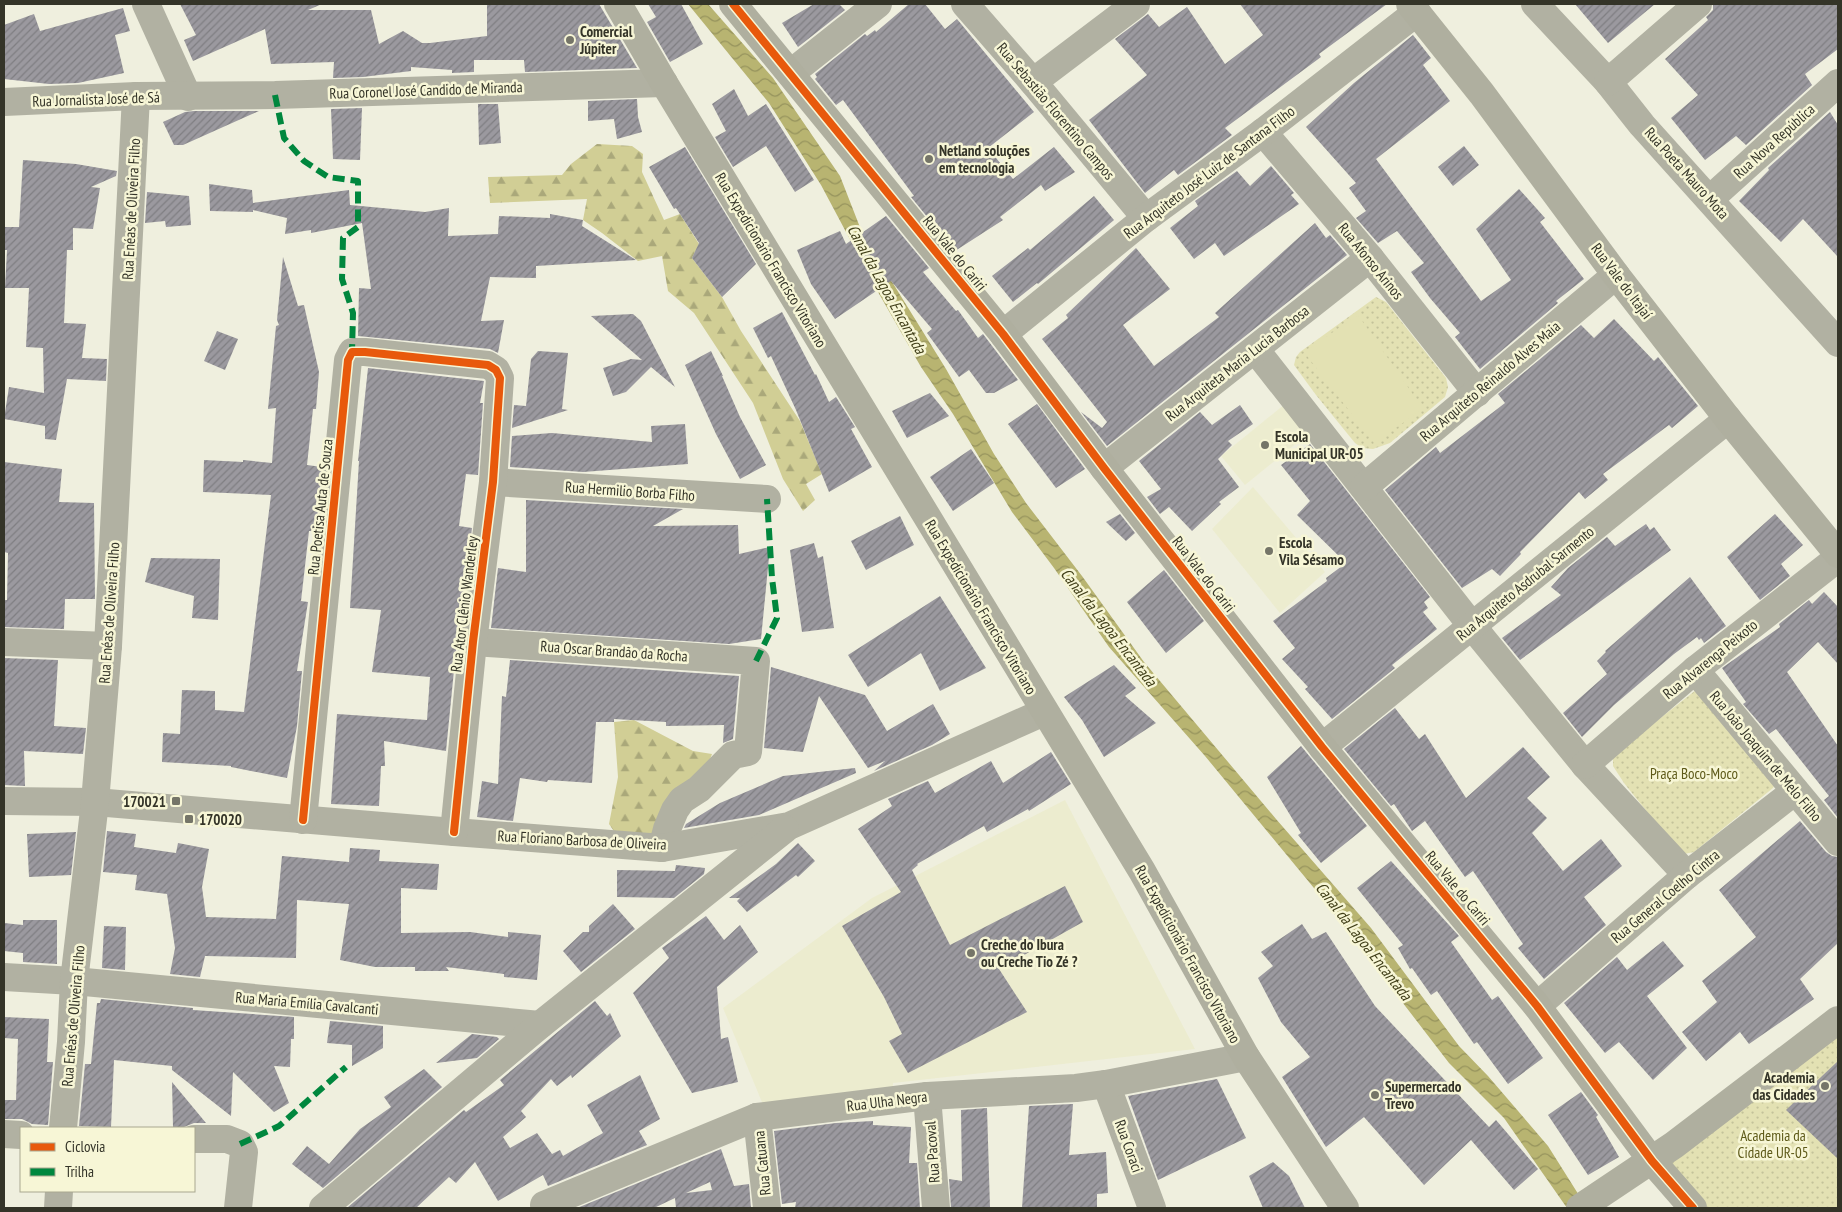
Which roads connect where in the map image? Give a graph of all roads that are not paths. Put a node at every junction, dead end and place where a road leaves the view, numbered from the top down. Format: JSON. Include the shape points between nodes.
{"nodes":[{"id":1,"x":146,"y":4,"type":"edge"},
{"id":2,"x":618,"y":4,"type":"edge"},
{"id":3,"x":733,"y":4,"type":"edge"},
{"id":4,"x":878,"y":4,"type":"edge"},
{"id":5,"x":965,"y":4,"type":"edge"},
{"id":6,"x":1136,"y":4,"type":"edge"},
{"id":7,"x":1535,"y":4,"type":"edge"},
{"id":8,"x":1698,"y":4,"type":"edge"},
{"id":9,"x":1414,"y":8,"type":"edge"},
{"id":10,"x":791,"y":73,"type":"junction"},
{"id":11,"x":1033,"y":82,"type":"junction"},
{"id":12,"x":1608,"y":82,"type":"junction"},
{"id":13,"x":664,"y":83,"type":"junction"},
{"id":14,"x":1838,"y":83,"type":"edge"},
{"id":15,"x":136,"y":96,"type":"junction"},
{"id":16,"x":188,"y":97,"type":"junction"},
{"id":17,"x":4,"y":102,"type":"edge"},
{"id":18,"x":1263,"y":132,"type":"junction"},
{"id":19,"x":1710,"y":199,"type":"junction"},
{"id":20,"x":1146,"y":218,"type":"junction"},
{"id":21,"x":1370,"y":258,"type":"junction"},
{"id":22,"x":1616,"y":275,"type":"junction"},
{"id":23,"x":1003,"y":334,"type":"junction"},
{"id":24,"x":1838,"y":343,"type":"edge"},
{"id":25,"x":1255,"y":349,"type":"junction"},
{"id":26,"x":500,"y":378,"type":"joint"},
{"id":27,"x":1476,"y":393,"type":"junction"},
{"id":28,"x":1728,"y":419,"type":"junction"},
{"id":29,"x":1104,"y":468,"type":"junction"},
{"id":30,"x":493,"y":482,"type":"junction"},
{"id":31,"x":1364,"y":487,"type":"junction"},
{"id":32,"x":767,"y":499,"type":"dead end"},
{"id":33,"x":1838,"y":554,"type":"edge"},
{"id":34,"x":1838,"y":558,"type":"edge"},
{"id":35,"x":1472,"y":626,"type":"junction"},
{"id":36,"x":4,"y":642,"type":"edge"},
{"id":37,"x":473,"y":642,"type":"junction"},
{"id":38,"x":108,"y":646,"type":"junction"},
{"id":39,"x":1695,"y":670,"type":"junction"},
{"id":40,"x":1044,"y":712,"type":"junction"},
{"id":41,"x":1322,"y":747,"type":"junction"},
{"id":42,"x":1586,"y":765,"type":"junction"},
{"id":43,"x":1795,"y":791,"type":"junction"},
{"id":44,"x":4,"y":802,"type":"edge"},
{"id":45,"x":95,"y":802,"type":"junction"},
{"id":46,"x":303,"y":820,"type":"junction"},
{"id":47,"x":789,"y":826,"type":"junction"},
{"id":48,"x":454,"y":832,"type":"junction"},
{"id":49,"x":1838,"y":842,"type":"edge"},
{"id":50,"x":662,"y":848,"type":"junction"},
{"id":51,"x":1687,"y":875,"type":"junction"},
{"id":52,"x":4,"y":977,"type":"edge"},
{"id":53,"x":74,"y":981,"type":"junction"},
{"id":54,"x":1537,"y":1006,"type":"junction"},
{"id":55,"x":1838,"y":1020,"type":"edge"},
{"id":56,"x":540,"y":1025,"type":"junction"},
{"id":57,"x":1246,"y":1057,"type":"junction"},
{"id":58,"x":1106,"y":1084,"type":"junction"},
{"id":59,"x":927,"y":1096,"type":"junction"},
{"id":60,"x":756,"y":1117,"type":"junction"},
{"id":61,"x":64,"y":1127,"type":"edge"},
{"id":62,"x":4,"y":1134,"type":"edge"},
{"id":63,"x":20,"y":1135,"type":"edge"},
{"id":64,"x":195,"y":1139,"type":"edge"},
{"id":65,"x":1652,"y":1161,"type":"junction"},
{"id":66,"x":59,"y":1192,"type":"edge"},
{"id":67,"x":1339,"y":1200,"type":"edge"},
{"id":68,"x":544,"y":1205,"type":"dead end"},
{"id":69,"x":1583,"y":1206,"type":"edge"},
{"id":70,"x":58,"y":1208,"type":"edge"},
{"id":71,"x":238,"y":1208,"type":"edge"},
{"id":72,"x":323,"y":1208,"type":"edge"},
{"id":73,"x":766,"y":1208,"type":"edge"},
{"id":74,"x":936,"y":1208,"type":"edge"},
{"id":75,"x":1152,"y":1208,"type":"edge"},
{"id":76,"x":1355,"y":1208,"type":"edge"},
{"id":77,"x":1693,"y":1208,"type":"edge"}],
"edges":[{"from":1,"to":16,"type":"street"},
{"from":2,"to":13,"type":"main road","name":"Rua Expedicionário Francisco Vitoriano"},
{"from":3,"to":10,"type":"main road","name":"Rua Vale do Cariri"},
{"from":4,"to":10,"type":"street"},
{"from":5,"to":11,"type":"street","name":"Rua Sebastião Florentino Campos"},
{"from":6,"to":11,"type":"street"},
{"from":7,"to":12,"type":"street","name":"Rua Poeta Mauro Mota"},
{"from":8,"to":12,"type":"street"},
{"from":9,"to":18,"type":"street","name":"Rua Arquiteto José Luiz de Santana Filho"},
{"from":9,"to":22,"type":"main road","name":"Rua Vale do Itajaí"},
{"from":10,"to":23,"type":"main road","name":"Rua Vale do Cariri"},
{"from":11,"to":20,"type":"street","name":"Rua Sebastião Florentino Campos"},
{"from":12,"to":19,"type":"street","name":"Rua Poeta Mauro Mota","via":[[1642,125]]},
{"from":13,"to":16,"type":"street","name":"Rua Coronel José Candido de Miranda"},
{"from":13,"to":40,"type":"main road","name":"Rua Expedicionário Francisco Vitoriano"},
{"from":14,"to":19,"type":"street","name":"Rua Nova República"},
{"from":15,"to":16,"type":"street","name":"Rua Jornalista José de Sá"},
{"from":15,"to":17,"type":"street","name":"Rua Jornalista José de Sá"},
{"from":15,"to":38,"type":"street","name":"Rua Enéas de Oliveira Filho"},
{"from":18,"to":20,"type":"street","name":"Rua Arquiteto José Luiz de Santana Filho"},
{"from":18,"to":21,"type":"street","name":"Rua Afonso Arinos"},
{"from":19,"to":24,"type":"street","name":"Rua Poeta Mauro Mota"},
{"from":20,"to":23,"type":"street","name":"Rua Arquiteto José Luiz de Santana Filho"},
{"from":21,"to":25,"type":"street","name":"Rua Arquiteta Maria Lucia Barbosa"},
{"from":21,"to":27,"type":"street","name":"Rua Afonso Arinos"},
{"from":22,"to":27,"type":"street","name":"Rua Arquiteto Reinaldo Alves Maia"},
{"from":22,"to":28,"type":"main road","name":"Rua Vale do Itajaí"},
{"from":23,"to":29,"type":"main road","name":"Rua Vale do Cariri"},
{"from":25,"to":29,"type":"street","name":"Rua Arquiteta Maria Lucia Barbosa"},
{"from":25,"to":31,"type":"street"},
{"from":26,"to":30,"type":"street","name":"Rua Ator Clênio Wanderley"},
{"from":26,"to":46,"type":"street","name":"Rua Poetisa Auta de Souza","via":[[488,365],[358,351],[352,352],[348,360]]},
{"from":27,"to":31,"type":"street","name":"Rua Arquiteto Reinaldo Alves Maia"},
{"from":28,"to":33,"type":"main road","name":"Rua Vale do Itajaí"},
{"from":28,"to":35,"type":"street","name":"Rua Arquiteto Asdrubal Sarmento"},
{"from":29,"to":41,"type":"main road","name":"Rua Vale do Cariri"},
{"from":30,"to":32,"type":"street","name":"Rua Hermilio Borba Filho"},
{"from":30,"to":37,"type":"street","name":"Rua Ator Clênio Wanderley"},
{"from":31,"to":35,"type":"street"},
{"from":34,"to":39,"type":"street","name":"Rua Alvarenga Peixoto"},
{"from":35,"to":41,"type":"street","name":"Rua Arquiteto Asdrubal Sarmento"},
{"from":35,"to":42,"type":"street"},
{"from":36,"to":38,"type":"street"},
{"from":37,"to":48,"type":"street","name":"Rua Ator Clênio Wanderley"},
{"from":37,"to":50,"type":"street","name":"Rua Oscar Brandão da Rocha","via":[[756,661],[748,752],[733,755],[682,800],[667,829]]},
{"from":38,"to":45,"type":"street","name":"Rua Enéas de Oliveira Filho"},
{"from":39,"to":42,"type":"street","name":"Rua Alvarenga Peixoto"},
{"from":39,"to":43,"type":"street","name":"Rua João Joaquim de Melo Filho"},
{"from":40,"to":47,"type":"street","name":"Rua Floriano Barbosa de Oliveira"},
{"from":40,"to":57,"type":"main road","name":"Rua Expedicionário Francisco Vitoriano","via":[[1142,871]]},
{"from":41,"to":54,"type":"main road","name":"Rua Vale do Cariri"},
{"from":42,"to":51,"type":"street"},
{"from":43,"to":49,"type":"street","name":"Rua João Joaquim de Melo Filho"},
{"from":43,"to":51,"type":"street","name":"Rua General Coelho Cintra"},
{"from":44,"to":45,"type":"street","name":"Rua Floriano Barbosa de Oliveira"},
{"from":45,"to":46,"type":"street","name":"Rua Floriano Barbosa de Oliveira"},
{"from":45,"to":53,"type":"street","name":"Rua Enéas de Oliveira Filho"},
{"from":46,"to":48,"type":"street","name":"Rua Floriano Barbosa de Oliveira"},
{"from":47,"to":50,"type":"street","name":"Rua Floriano Barbosa de Oliveira"},
{"from":47,"to":56,"type":"street"},
{"from":48,"to":50,"type":"street","name":"Rua Floriano Barbosa de Oliveira"},
{"from":51,"to":54,"type":"street","name":"Rua General Coelho Cintra"},
{"from":52,"to":53,"type":"street","name":"Rua Maria Emília Cavalcanti"},
{"from":53,"to":56,"type":"street","name":"Rua Maria Emília Cavalcanti"},
{"from":53,"to":61,"type":"street","name":"Rua Enéas de Oliveira Filho"},
{"from":54,"to":65,"type":"main road","name":"Rua Vale do Cariri"},
{"from":55,"to":65,"type":"main road"},
{"from":56,"to":72,"type":"street"},
{"from":57,"to":58,"type":"street","name":"Rua Ulha Negra"},
{"from":57,"to":67,"type":"main road","name":"Rua Expedicionário Francisco Vitoriano"},
{"from":58,"to":59,"type":"street","name":"Rua Ulha Negra"},
{"from":58,"to":75,"type":"street","name":"Rua Coraci"},
{"from":59,"to":60,"type":"street","name":"Rua Ulha Negra"},
{"from":59,"to":74,"type":"street","name":"Rua Pacoval"},
{"from":60,"to":68,"type":"street","name":"Rua Ulha Negra"},
{"from":60,"to":73,"type":"street","name":"Rua Catuana"},
{"from":62,"to":63,"type":"street"},
{"from":64,"to":71,"type":"street","via":[[240,1144],[244,1152]]},
{"from":65,"to":69,"type":"main road"},
{"from":65,"to":77,"type":"main road","name":"Rua Vale do Cariri"},
{"from":66,"to":70,"type":"street"},
{"from":67,"to":76,"type":"main road","name":"Rua Expedicionário Francisco Vitoriano"}]}
